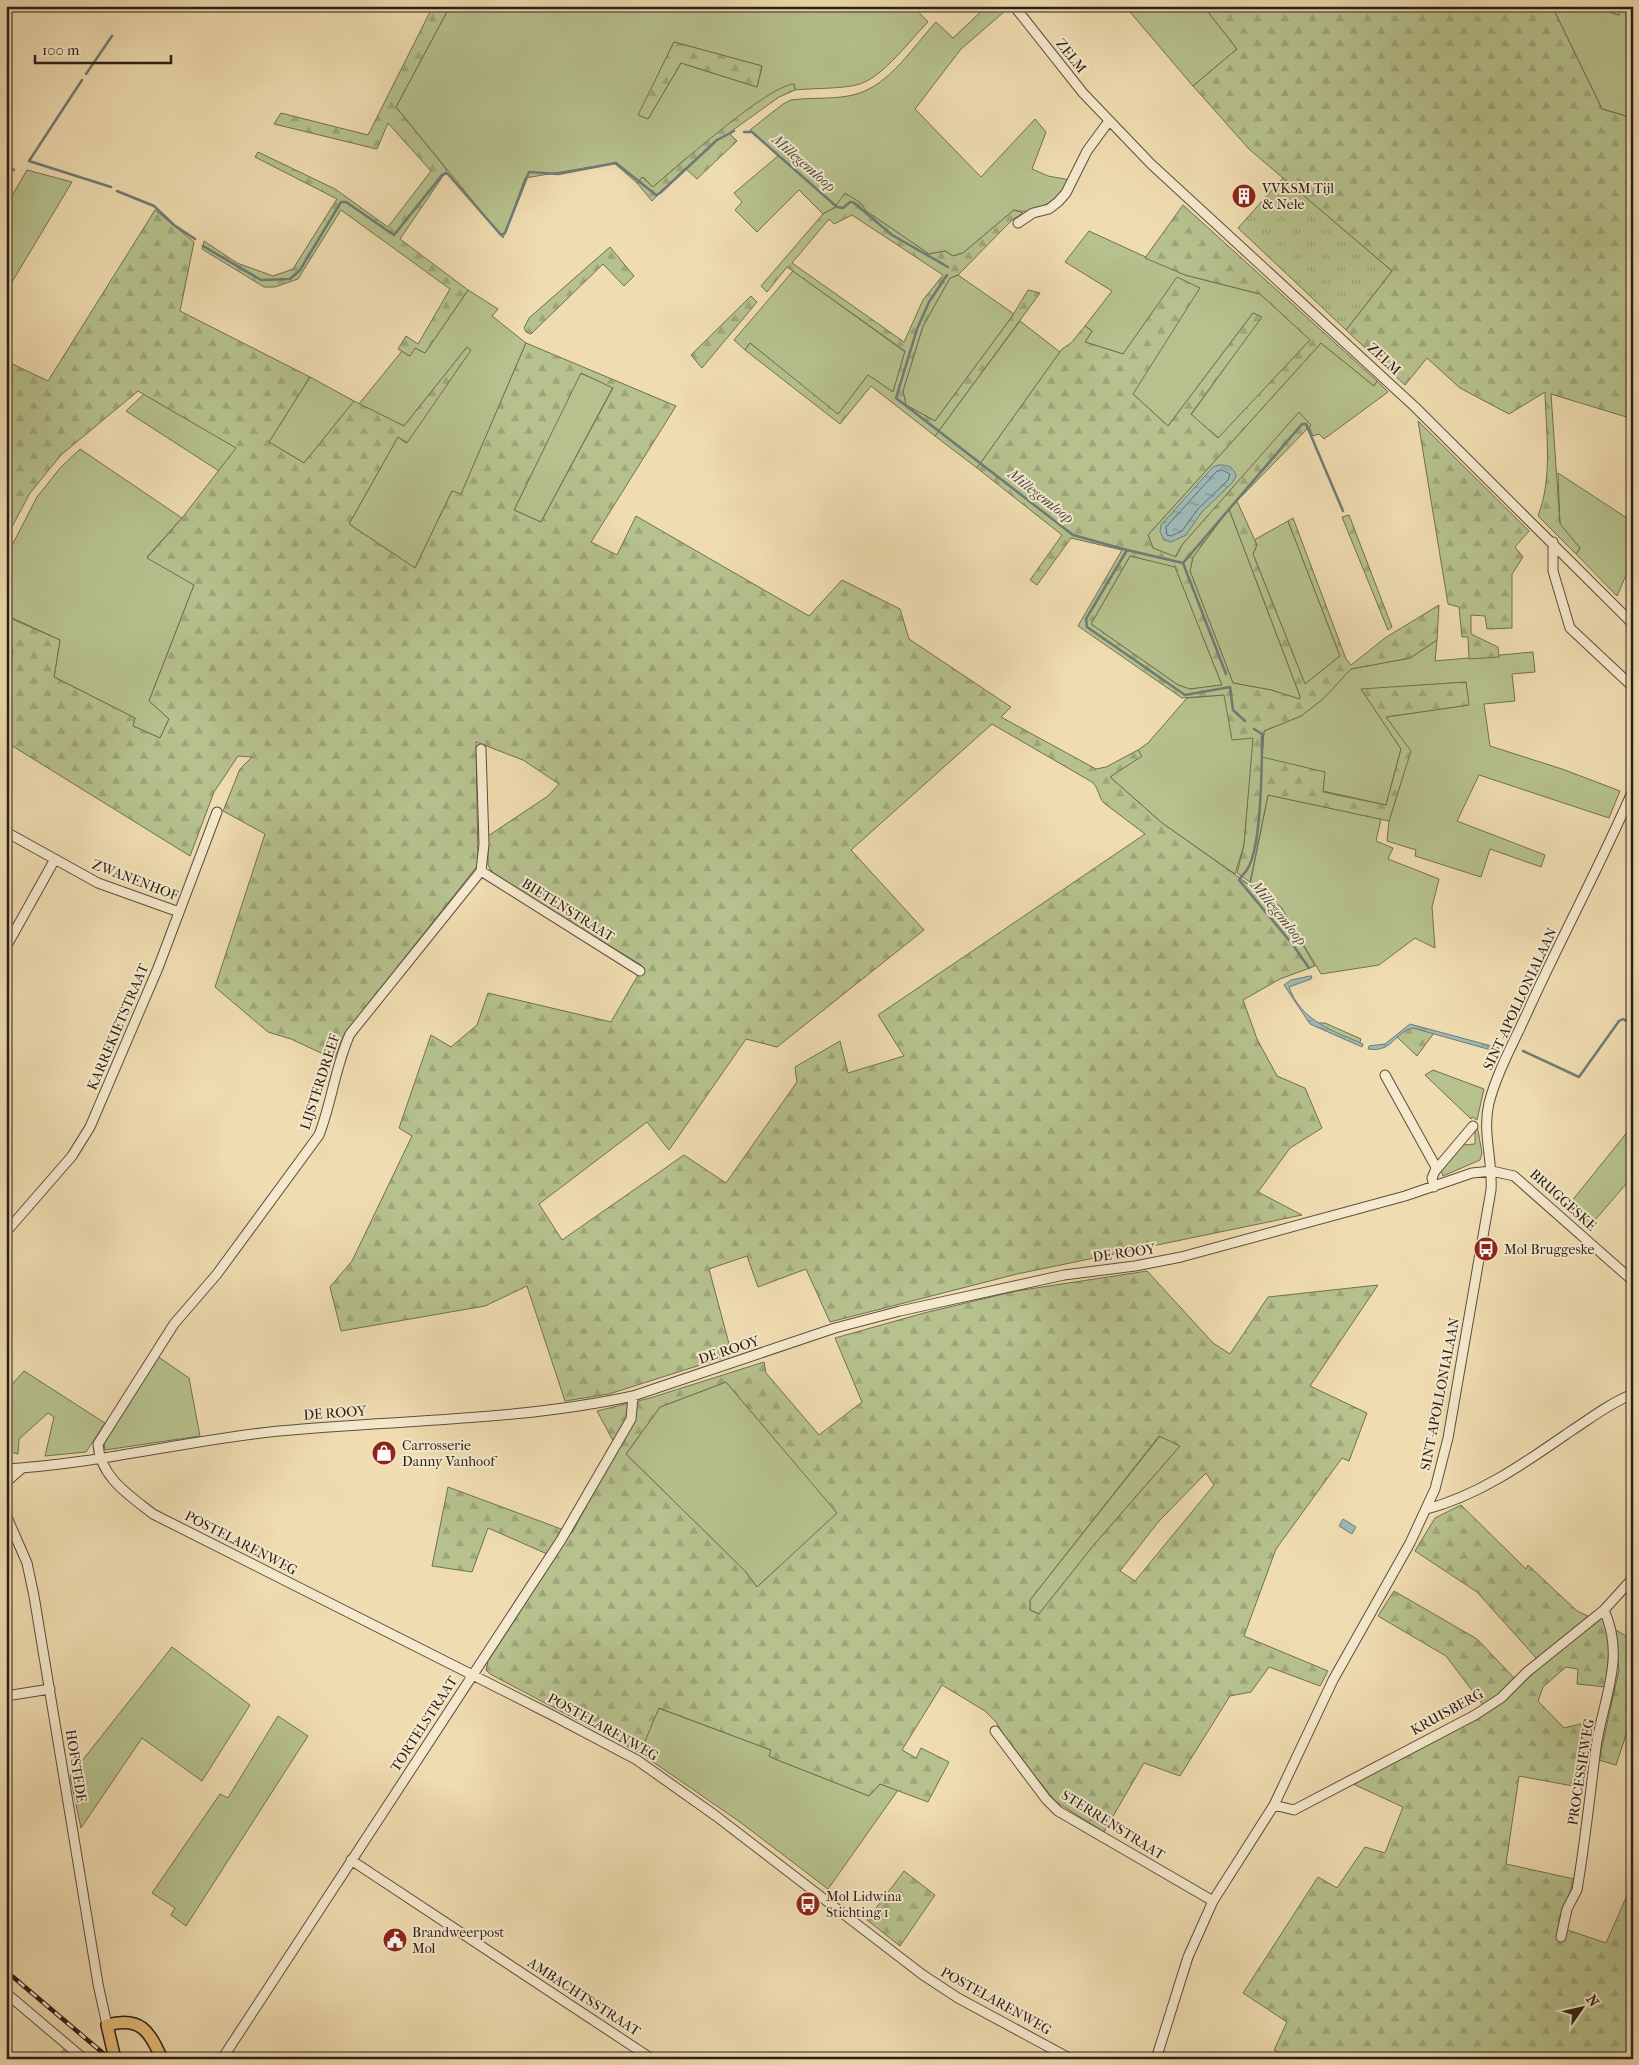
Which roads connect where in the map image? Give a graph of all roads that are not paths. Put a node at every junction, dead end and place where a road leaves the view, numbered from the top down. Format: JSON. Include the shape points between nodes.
{"nodes":[{"id":1,"x":1014,"y":6,"type":"edge"},
{"id":2,"x":1109,"y":121,"type":"junction"},
{"id":3,"x":1018,"y":223,"type":"dead end"},
{"id":4,"x":1553,"y":542,"type":"junction"},
{"id":5,"x":1633,"y":624,"type":"edge"},
{"id":6,"x":1633,"y":687,"type":"edge"},
{"id":7,"x":481,"y":749,"type":"dead end"},
{"id":8,"x":1633,"y":790,"type":"edge"},
{"id":9,"x":217,"y":812,"type":"dead end"},
{"id":10,"x":6,"y":832,"type":"edge"},
{"id":11,"x":55,"y":859,"type":"junction"},
{"id":12,"x":481,"y":871,"type":"junction"},
{"id":13,"x":179,"y":912,"type":"junction"},
{"id":14,"x":6,"y":948,"type":"edge"},
{"id":15,"x":640,"y":971,"type":"dead end"},
{"id":16,"x":1385,"y":1075,"type":"dead end"},
{"id":17,"x":1473,"y":1126,"type":"dead end"},
{"id":18,"x":1437,"y":1169,"type":"junction"},
{"id":19,"x":1492,"y":1171,"type":"junction"},
{"id":20,"x":1434,"y":1187,"type":"junction"},
{"id":21,"x":6,"y":1232,"type":"edge"},
{"id":22,"x":1633,"y":1282,"type":"edge"},
{"id":23,"x":1633,"y":1394,"type":"edge"},
{"id":24,"x":633,"y":1396,"type":"junction"},
{"id":25,"x":101,"y":1459,"type":"junction"},
{"id":26,"x":6,"y":1469,"type":"edge"},
{"id":27,"x":20,"y":1469,"type":"junction"},
{"id":28,"x":6,"y":1482,"type":"edge"},
{"id":29,"x":1427,"y":1509,"type":"junction"},
{"id":30,"x":6,"y":1515,"type":"edge"},
{"id":31,"x":1633,"y":1578,"type":"edge"},
{"id":32,"x":1604,"y":1610,"type":"junction"},
{"id":33,"x":472,"y":1675,"type":"junction"},
{"id":34,"x":50,"y":1688,"type":"junction"},
{"id":35,"x":6,"y":1696,"type":"edge"},
{"id":36,"x":995,"y":1731,"type":"dead end"},
{"id":37,"x":1274,"y":1805,"type":"junction"},
{"id":38,"x":351,"y":1860,"type":"junction"},
{"id":39,"x":1213,"y":1901,"type":"junction"},
{"id":40,"x":1561,"y":1937,"type":"dead end"},
{"id":41,"x":6,"y":1993,"type":"edge"},
{"id":42,"x":107,"y":2025,"type":"junction"},
{"id":43,"x":84,"y":2059,"type":"edge"},
{"id":44,"x":115,"y":2059,"type":"edge"},
{"id":45,"x":162,"y":2059,"type":"edge"},
{"id":46,"x":222,"y":2059,"type":"edge"},
{"id":47,"x":652,"y":2059,"type":"edge"},
{"id":48,"x":1071,"y":2059,"type":"edge"},
{"id":49,"x":1156,"y":2059,"type":"edge"}],
"edges":[{"from":1,"to":2,"type":"street","name":"ZELM","via":[[1083,94]]},
{"from":2,"to":3,"type":"street","via":[[1087,151],[1066,193],[1058,202]]},
{"from":2,"to":4,"type":"street","name":"ZELM","via":[[1151,164],[1415,406]]},
{"from":4,"to":5,"type":"street","name":"ZELM"},
{"from":4,"to":6,"type":"street","via":[[1553,571],[1570,628]]},
{"from":7,"to":12,"type":"street","via":[[484,844]]},
{"from":8,"to":19,"type":"street","name":"SINT-APOLLONIALAAN","via":[[1534,997],[1489,1102],[1487,1130]]},
{"from":9,"to":13,"type":"street","name":"KARREKIETSTRAAT"},
{"from":10,"to":11,"type":"street","name":"ZWANENHOF"},
{"from":11,"to":13,"type":"street","name":"ZWANENHOF","via":[[98,883]]},
{"from":11,"to":14,"type":"street"},
{"from":12,"to":15,"type":"street","name":"BIETENSTRAAT"},
{"from":12,"to":25,"type":"street","name":"LIJSTERDREEF","via":[[350,1034],[337,1065],[327,1115],[319,1134],[218,1274],[159,1346],[98,1444]]},
{"from":13,"to":21,"type":"street","name":"KARREKIETSTRAAT","via":[[90,1127],[72,1156]]},
{"from":16,"to":18,"type":"street"},
{"from":17,"to":18,"type":"street"},
{"from":18,"to":20,"type":"street","via":[[1432,1178]]},
{"from":19,"to":20,"type":"street","name":"DE ROOY","via":[[1472,1173]]},
{"from":19,"to":22,"type":"street","name":"BRUGGESKE","via":[[1508,1173],[1520,1180]]},
{"from":19,"to":29,"type":"street","name":"SINT-APOLLONIALAAN","via":[[1448,1438]]},
{"from":20,"to":24,"type":"street","name":"DE ROOY","via":[[1181,1257],[1037,1280],[835,1328]]},
{"from":23,"to":29,"type":"street","via":[[1603,1409],[1487,1485]]},
{"from":24,"to":25,"type":"street","name":"DE ROOY","via":[[556,1409],[258,1434]]},
{"from":24,"to":33,"type":"street","name":"TORTELSTRAAT","via":[[631,1420],[598,1478]]},
{"from":25,"to":27,"type":"street","name":"DE ROOY"},
{"from":25,"to":33,"type":"street","name":"POSTELARENWEG","via":[[110,1477],[153,1514]]},
{"from":26,"to":27,"type":"street","name":"DE ROOY"},
{"from":27,"to":28,"type":"street"},
{"from":29,"to":37,"type":"street","name":"SINT-APOLLONIALAAN","via":[[1333,1680]]},
{"from":30,"to":34,"type":"street","name":"HOFSTEDE","via":[[27,1563]]},
{"from":31,"to":32,"type":"street","name":"KRUISBERG"},
{"from":32,"to":37,"type":"street","name":"KRUISBERG","via":[[1533,1667],[1501,1698],[1475,1715],[1294,1810]]},
{"from":32,"to":40,"type":"street","name":"PROCESSIEWEG","via":[[1609,1622],[1614,1668],[1596,1745],[1577,1890],[1567,1909]]},
{"from":33,"to":38,"type":"street","name":"TORTELSTRAAT"},
{"from":33,"to":48,"type":"street","name":"POSTELARENWEG","via":[[612,1746],[662,1776],[922,1975]]},
{"from":34,"to":35,"type":"street"},
{"from":34,"to":42,"type":"street","name":"HOFSTEDE"},
{"from":36,"to":39,"type":"street","name":"STERRENSTRAAT","via":[[1058,1811]]},
{"from":37,"to":39,"type":"street","name":"SINT-APOLLONIALAAN"},
{"from":38,"to":46,"type":"street","name":"TORTELSTRAAT"},
{"from":38,"to":47,"type":"street","name":"AMBACHTSSTRAAT"},
{"from":39,"to":49,"type":"street","name":"SINT-APOLLONIALAAN","via":[[1185,1965]]},
{"from":41,"to":43,"type":"street"},
{"from":42,"to":44,"type":"main road"},
{"from":42,"to":45,"type":"main road","via":[[126,2022],[146,2030]]}]}
